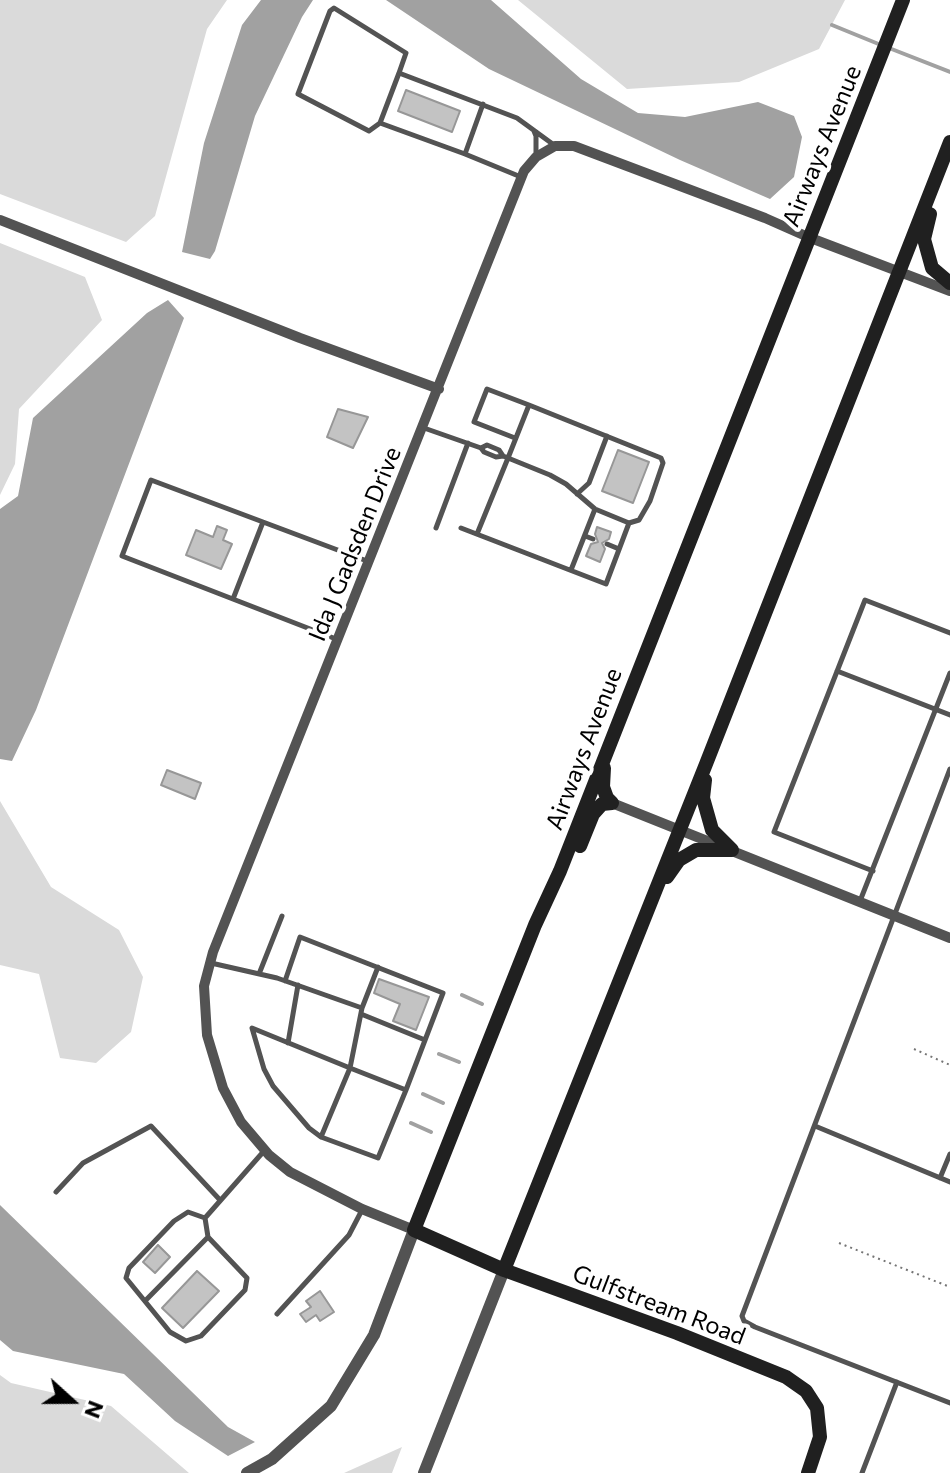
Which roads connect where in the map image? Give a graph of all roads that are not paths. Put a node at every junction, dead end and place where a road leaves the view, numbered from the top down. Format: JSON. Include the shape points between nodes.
{"nodes":[{"id":1,"x":903,"y":0,"type":"edge"},
{"id":2,"x":399,"y":73,"type":"junction"},
{"id":3,"x":483,"y":104,"type":"junction"},
{"id":4,"x":380,"y":123,"type":"junction"},
{"id":5,"x":533,"y":130,"type":"junction"},
{"id":6,"x":949,"y":144,"type":"edge"},
{"id":7,"x":555,"y":146,"type":"junction"},
{"id":8,"x":465,"y":154,"type":"junction"},
{"id":9,"x":536,"y":156,"type":"junction"},
{"id":10,"x":521,"y":177,"type":"junction"},
{"id":11,"x":0,"y":220,"type":"edge"},
{"id":12,"x":808,"y":237,"type":"junction"},
{"id":13,"x":899,"y":271,"type":"junction"},
{"id":14,"x":950,"y":283,"type":"edge"},
{"id":15,"x":950,"y":291,"type":"edge"},
{"id":16,"x":439,"y":389,"type":"junction"},
{"id":17,"x":529,"y":405,"type":"junction"},
{"id":18,"x":423,"y":427,"type":"junction"},
{"id":19,"x":607,"y":436,"type":"junction"},
{"id":20,"x":515,"y":438,"type":"junction"},
{"id":21,"x":468,"y":443,"type":"junction"},
{"id":22,"x":506,"y":457,"type":"junction"},
{"id":23,"x":577,"y":494,"type":"junction"},
{"id":24,"x":595,"y":509,"type":"junction"},
{"id":25,"x":263,"y":522,"type":"junction"},
{"id":26,"x":629,"y":523,"type":"junction"},
{"id":27,"x":436,"y":528,"type":"dead end"},
{"id":28,"x":461,"y":528,"type":"dead end"},
{"id":29,"x":477,"y":534,"type":"junction"},
{"id":30,"x":585,"y":536,"type":"junction"},
{"id":31,"x":593,"y":539,"type":"dead end"},
{"id":32,"x":607,"y":544,"type":"dead end"},
{"id":33,"x":619,"y":549,"type":"junction"},
{"id":34,"x":367,"y":561,"type":"junction"},
{"id":35,"x":571,"y":570,"type":"junction"},
{"id":36,"x":233,"y":599,"type":"junction"},
{"id":37,"x":950,"y":633,"type":"edge"},
{"id":38,"x":339,"y":639,"type":"junction"},
{"id":39,"x":837,"y":671,"type":"junction"},
{"id":40,"x":950,"y":673,"type":"edge"},
{"id":41,"x":935,"y":710,"type":"junction"},
{"id":42,"x":950,"y":715,"type":"edge"},
{"id":43,"x":605,"y":754,"type":"junction"},
{"id":44,"x":706,"y":764,"type":"junction"},
{"id":45,"x":950,"y":769,"type":"edge"},
{"id":46,"x":612,"y":803,"type":"junction"},
{"id":47,"x":678,"y":830,"type":"junction"},
{"id":48,"x":732,"y":850,"type":"junction"},
{"id":49,"x":560,"y":871,"type":"junction"},
{"id":50,"x":873,"y":871,"type":"junction"},
{"id":51,"x":653,"y":897,"type":"junction"},
{"id":52,"x":860,"y":902,"type":"junction"},
{"id":53,"x":893,"y":915,"type":"junction"},
{"id":54,"x":282,"y":916,"type":"dead end"},
{"id":55,"x":950,"y":938,"type":"edge"},
{"id":56,"x":210,"y":962,"type":"junction"},
{"id":57,"x":378,"y":967,"type":"junction"},
{"id":58,"x":259,"y":974,"type":"junction"},
{"id":59,"x":285,"y":981,"type":"junction"},
{"id":60,"x":298,"y":985,"type":"junction"},
{"id":61,"x":362,"y":1011,"type":"junction"},
{"id":62,"x":425,"y":1040,"type":"junction"},
{"id":63,"x":288,"y":1043,"type":"junction"},
{"id":64,"x":350,"y":1068,"type":"junction"},
{"id":65,"x":406,"y":1090,"type":"junction"},
{"id":66,"x":815,"y":1126,"type":"junction"},
{"id":67,"x":321,"y":1137,"type":"junction"},
{"id":68,"x":265,"y":1151,"type":"junction"},
{"id":69,"x":950,"y":1154,"type":"edge"},
{"id":70,"x":940,"y":1178,"type":"junction"},
{"id":71,"x":950,"y":1182,"type":"edge"},
{"id":72,"x":56,"y":1192,"type":"dead end"},
{"id":73,"x":220,"y":1200,"type":"junction"},
{"id":74,"x":362,"y":1209,"type":"junction"},
{"id":75,"x":205,"y":1218,"type":"junction"},
{"id":76,"x":414,"y":1230,"type":"junction"},
{"id":77,"x":208,"y":1237,"type":"junction"},
{"id":78,"x":504,"y":1270,"type":"junction"},
{"id":79,"x":145,"y":1301,"type":"junction"},
{"id":80,"x":277,"y":1314,"type":"dead end"},
{"id":81,"x":897,"y":1382,"type":"junction"},
{"id":82,"x":950,"y":1403,"type":"edge"},
{"id":83,"x":247,"y":1473,"type":"edge"},
{"id":84,"x":424,"y":1473,"type":"edge"},
{"id":85,"x":808,"y":1473,"type":"edge"},
{"id":86,"x":862,"y":1473,"type":"edge"}],
"edges":[{"from":1,"to":12,"type":"main road","name":"Airways Avenue"},
{"from":2,"to":3,"type":"lane"},
{"from":2,"to":4,"type":"lane"},
{"from":2,"to":4,"type":"lane","via":[[406,53],[334,8],[330,11],[298,94],[369,131]]},
{"from":3,"to":5,"type":"lane"},
{"from":3,"to":8,"type":"lane"},
{"from":4,"to":8,"type":"lane"},
{"from":5,"to":7,"type":"lane"},
{"from":5,"to":9,"type":"lane"},
{"from":6,"to":13,"type":"main road"},
{"from":6,"to":14,"type":"main road","via":[[924,239],[932,268]]},
{"from":7,"to":9,"type":"street","name":"Ida J Gadsden Drive"},
{"from":7,"to":12,"type":"street","via":[[574,146]]},
{"from":8,"to":10,"type":"lane"},
{"from":9,"to":10,"type":"street","name":"Ida J Gadsden Drive"},
{"from":10,"to":16,"type":"street","name":"Ida J Gadsden Drive"},
{"from":11,"to":16,"type":"street"},
{"from":12,"to":13,"type":"street"},
{"from":12,"to":43,"type":"main road","name":"Airways Avenue"},
{"from":13,"to":15,"type":"street"},
{"from":13,"to":44,"type":"main road"},
{"from":16,"to":18,"type":"street","name":"Ida J Gadsden Drive"},
{"from":17,"to":19,"type":"lane"},
{"from":17,"to":20,"type":"lane"},
{"from":17,"to":20,"type":"lane","via":[[487,389],[474,422]]},
{"from":18,"to":21,"type":"lane"},
{"from":18,"to":34,"type":"street","name":"Ida J Gadsden Drive"},
{"from":19,"to":23,"type":"lane","via":[[589,483]]},
{"from":19,"to":26,"type":"lane","via":[[663,463],[650,501],[639,520]]},
{"from":20,"to":22,"type":"lane"},
{"from":21,"to":22,"type":"lane","via":[[491,447]]},
{"from":21,"to":27,"type":"lane"},
{"from":22,"to":23,"type":"lane","via":[[558,479]]},
{"from":22,"to":29,"type":"lane"},
{"from":23,"to":24,"type":"lane"},
{"from":24,"to":26,"type":"lane"},
{"from":24,"to":30,"type":"lane"},
{"from":25,"to":34,"type":"lane"},
{"from":25,"to":36,"type":"lane"},
{"from":25,"to":36,"type":"lane","via":[[151,480],[122,556]]},
{"from":26,"to":33,"type":"lane"},
{"from":28,"to":29,"type":"lane"},
{"from":29,"to":35,"type":"lane"},
{"from":30,"to":31,"type":"lane"},
{"from":30,"to":35,"type":"lane"},
{"from":32,"to":33,"type":"lane"},
{"from":33,"to":35,"type":"lane","via":[[606,584]]},
{"from":34,"to":38,"type":"street","name":"Ida J Gadsden Drive"},
{"from":36,"to":38,"type":"lane"},
{"from":37,"to":39,"type":"lane","via":[[865,600]]},
{"from":38,"to":56,"type":"street","name":"Ida J Gadsden Drive"},
{"from":39,"to":41,"type":"lane"},
{"from":39,"to":50,"type":"lane","via":[[774,832]]},
{"from":40,"to":41,"type":"lane"},
{"from":41,"to":42,"type":"lane"},
{"from":41,"to":50,"type":"lane"},
{"from":43,"to":46,"type":"main road","via":[[603,787]]},
{"from":43,"to":49,"type":"main road","name":"Airways Avenue"},
{"from":44,"to":47,"type":"main road"},
{"from":44,"to":48,"type":"main road","via":[[703,798],[712,830]]},
{"from":45,"to":53,"type":"lane"},
{"from":46,"to":47,"type":"street"},
{"from":46,"to":49,"type":"main road","via":[[602,804],[593,814],[579,847]]},
{"from":47,"to":48,"type":"street"},
{"from":47,"to":51,"type":"main road"},
{"from":48,"to":51,"type":"main road","via":[[696,850],[679,860]]},
{"from":48,"to":52,"type":"street"},
{"from":49,"to":76,"type":"main road","name":"Airways Avenue"},
{"from":50,"to":52,"type":"lane"},
{"from":51,"to":78,"type":"main road"},
{"from":52,"to":53,"type":"street"},
{"from":53,"to":55,"type":"street"},
{"from":53,"to":66,"type":"lane"},
{"from":54,"to":58,"type":"lane"},
{"from":56,"to":58,"type":"lane"},
{"from":56,"to":68,"type":"street","name":"Ida J Gadsden Drive","via":[[204,986],[207,1035],[223,1088]]},
{"from":57,"to":59,"type":"lane","via":[[300,937]]},
{"from":57,"to":61,"type":"lane"},
{"from":57,"to":62,"type":"lane","via":[[443,993]]},
{"from":58,"to":59,"type":"lane"},
{"from":59,"to":60,"type":"lane"},
{"from":60,"to":61,"type":"lane"},
{"from":60,"to":63,"type":"lane"},
{"from":61,"to":62,"type":"lane"},
{"from":61,"to":64,"type":"lane"},
{"from":62,"to":65,"type":"lane"},
{"from":63,"to":64,"type":"lane"},
{"from":63,"to":67,"type":"lane","via":[[252,1028],[273,1086]]},
{"from":64,"to":65,"type":"lane"},
{"from":64,"to":67,"type":"lane"},
{"from":65,"to":67,"type":"lane","via":[[378,1158]]},
{"from":66,"to":70,"type":"lane"},
{"from":66,"to":81,"type":"lane","via":[[742,1316],[755,1327]]},
{"from":68,"to":73,"type":"lane"},
{"from":68,"to":74,"type":"street","name":"Ida J Gadsden Drive","via":[[290,1172]]},
{"from":69,"to":70,"type":"lane"},
{"from":70,"to":71,"type":"lane"},
{"from":72,"to":73,"type":"lane","via":[[83,1163],[151,1126]]},
{"from":73,"to":75,"type":"lane"},
{"from":74,"to":76,"type":"street","name":"Ida J Gadsden Drive"},
{"from":74,"to":80,"type":"lane","via":[[349,1235]]},
{"from":75,"to":77,"type":"lane"},
{"from":75,"to":79,"type":"lane","via":[[188,1212],[174,1221],[129,1268],[126,1278]]},
{"from":76,"to":78,"type":"main road","name":"Gulfstream Road"},
{"from":76,"to":83,"type":"street","name":"Airways Avenue","via":[[374,1335],[331,1406],[272,1459]]},
{"from":77,"to":79,"type":"lane"},
{"from":77,"to":79,"type":"lane","via":[[247,1278],[245,1290],[201,1336],[186,1341],[170,1332]]},
{"from":78,"to":84,"type":"street"},
{"from":78,"to":85,"type":"main road","name":"Gulfstream Road","via":[[786,1377],[806,1391],[817,1408],[820,1437]]},
{"from":81,"to":82,"type":"lane"},
{"from":81,"to":86,"type":"lane"}]}
